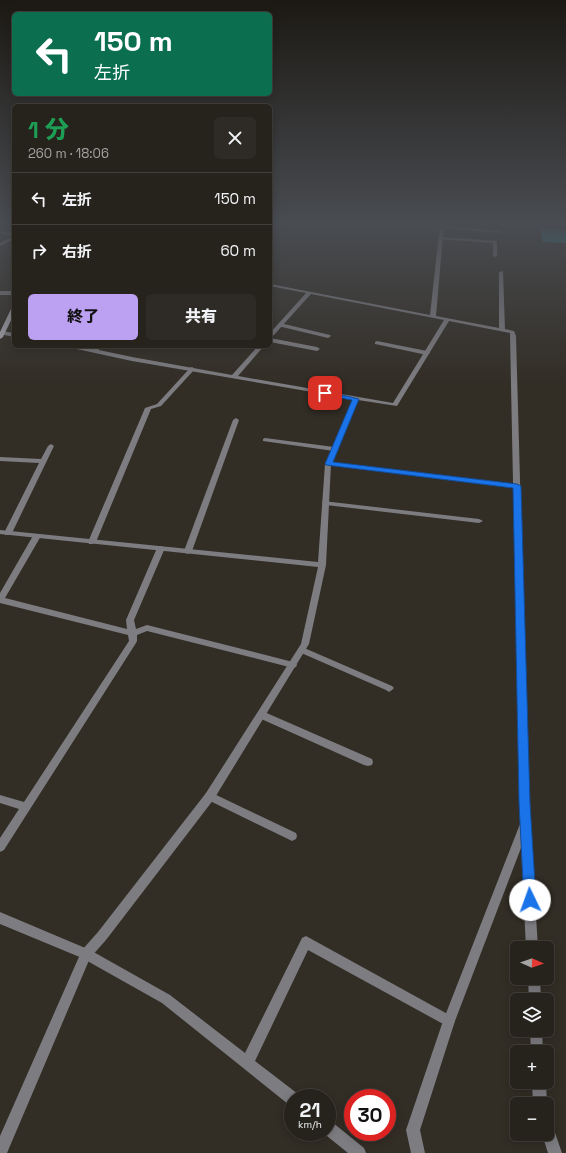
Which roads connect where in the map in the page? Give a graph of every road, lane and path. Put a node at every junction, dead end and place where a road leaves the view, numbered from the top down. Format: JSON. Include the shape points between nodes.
{"nodes":[{"id":1,"x":436,"y":278,"type":"edge"},
{"id":2,"x":501,"y":278,"type":"edge"},
{"id":3,"x":272,"y":285,"type":"edge"},
{"id":4,"x":0,"y":293,"type":"edge"},
{"id":5,"x":12,"y":293,"type":"edge"},
{"id":6,"x":309,"y":293,"type":"junction"},
{"id":7,"x":12,"y":312,"type":"edge"},
{"id":8,"x":432,"y":316,"type":"junction"},
{"id":9,"x":448,"y":319,"type":"junction"},
{"id":10,"x":275,"y":328,"type":"edge"},
{"id":11,"x":502,"y":329,"type":"junction"},
{"id":12,"x":1,"y":335,"type":"edge"},
{"id":13,"x":12,"y":335,"type":"edge"},
{"id":14,"x":328,"y":336,"type":"dead end"},
{"id":15,"x":272,"y":340,"type":"edge"},
{"id":16,"x":377,"y":343,"type":"dead end"},
{"id":17,"x":97,"y":348,"type":"edge"},
{"id":18,"x":259,"y":348,"type":"edge"},
{"id":19,"x":317,"y":349,"type":"dead end"},
{"id":20,"x":427,"y":353,"type":"junction"},
{"id":21,"x":192,"y":369,"type":"junction"},
{"id":22,"x":234,"y":376,"type":"junction"},
{"id":23,"x":356,"y":399,"type":"junction"},
{"id":24,"x":236,"y":420,"type":"dead end"},
{"id":25,"x":265,"y":440,"type":"dead end"},
{"id":26,"x":51,"y":446,"type":"dead end"},
{"id":27,"x":334,"y":449,"type":"junction"},
{"id":28,"x":0,"y":459,"type":"edge"},
{"id":29,"x":44,"y":461,"type":"junction"},
{"id":30,"x":328,"y":464,"type":"junction"},
{"id":31,"x":517,"y":486,"type":"junction"},
{"id":32,"x":326,"y":503,"type":"junction"},
{"id":33,"x":479,"y":521,"type":"dead end"},
{"id":34,"x":4,"y":533,"type":"edge"},
{"id":35,"x":37,"y":536,"type":"junction"},
{"id":36,"x":92,"y":542,"type":"junction"},
{"id":37,"x":161,"y":548,"type":"junction"},
{"id":38,"x":188,"y":551,"type":"junction"},
{"id":39,"x":322,"y":565,"type":"junction"},
{"id":40,"x":0,"y":600,"type":"edge"},
{"id":41,"x":132,"y":633,"type":"junction"},
{"id":42,"x":302,"y":650,"type":"junction"},
{"id":43,"x":293,"y":665,"type":"junction"},
{"id":44,"x":389,"y":688,"type":"dead end"},
{"id":45,"x":262,"y":715,"type":"junction"},
{"id":46,"x":368,"y":762,"type":"dead end"},
{"id":47,"x":210,"y":796,"type":"junction"},
{"id":48,"x":0,"y":799,"type":"edge"},
{"id":49,"x":26,"y":807,"type":"junction"},
{"id":50,"x":526,"y":821,"type":"junction"},
{"id":51,"x":292,"y":836,"type":"dead end"},
{"id":52,"x":0,"y":847,"type":"edge"},
{"id":53,"x":0,"y":918,"type":"edge"},
{"id":54,"x":532,"y":941,"type":"edge"},
{"id":55,"x":86,"y":954,"type":"junction"},
{"id":56,"x":448,"y":1021,"type":"junction"},
{"id":57,"x":248,"y":1062,"type":"junction"},
{"id":58,"x":284,"y":1092,"type":"edge"},
{"id":59,"x":336,"y":1134,"type":"edge"},
{"id":60,"x":551,"y":1141,"type":"edge"},
{"id":61,"x":0,"y":1152,"type":"edge"},
{"id":62,"x":359,"y":1153,"type":"edge"},
{"id":63,"x":418,"y":1153,"type":"edge"},
{"id":64,"x":555,"y":1153,"type":"edge"}],
"edges":[{"from":1,"to":8,"type":"street"},
{"from":2,"to":11,"type":"street"},
{"from":3,"to":6,"type":"street"},
{"from":4,"to":5,"type":"street"},
{"from":6,"to":8,"type":"street"},
{"from":6,"to":10,"type":"street"},
{"from":7,"to":12,"type":"main road"},
{"from":8,"to":9,"type":"street"},
{"from":9,"to":11,"type":"street"},
{"from":9,"to":20,"type":"street"},
{"from":10,"to":14,"type":"street"},
{"from":11,"to":31,"type":"street","via":[[512,332],[513,336]]},
{"from":12,"to":13,"type":"street"},
{"from":15,"to":19,"type":"street"},
{"from":16,"to":20,"type":"street"},
{"from":17,"to":21,"type":"street","via":[[132,359]]},
{"from":18,"to":22,"type":"street"},
{"from":20,"to":23,"type":"street","via":[[395,406]]},
{"from":21,"to":22,"type":"street"},
{"from":21,"to":36,"type":"street","via":[[159,406],[148,408]]},
{"from":22,"to":23,"type":"street"},
{"from":23,"to":27,"type":"street"},
{"from":24,"to":38,"type":"street"},
{"from":25,"to":27,"type":"street"},
{"from":26,"to":29,"type":"street"},
{"from":27,"to":30,"type":"street"},
{"from":28,"to":29,"type":"street"},
{"from":29,"to":34,"type":"street"},
{"from":30,"to":31,"type":"street"},
{"from":30,"to":32,"type":"street"},
{"from":31,"to":50,"type":"street"},
{"from":32,"to":33,"type":"street"},
{"from":32,"to":39,"type":"street"},
{"from":34,"to":35,"type":"street"},
{"from":35,"to":36,"type":"street"},
{"from":35,"to":40,"type":"street"},
{"from":36,"to":37,"type":"street"},
{"from":37,"to":38,"type":"street"},
{"from":37,"to":41,"type":"street","via":[[130,620]]},
{"from":38,"to":39,"type":"street"},
{"from":39,"to":42,"type":"street"},
{"from":40,"to":41,"type":"street"},
{"from":41,"to":43,"type":"street","via":[[147,628]]},
{"from":41,"to":49,"type":"street","via":[[133,641]]},
{"from":42,"to":43,"type":"street"},
{"from":42,"to":44,"type":"street"},
{"from":43,"to":45,"type":"street"},
{"from":45,"to":46,"type":"street"},
{"from":45,"to":47,"type":"street"},
{"from":47,"to":51,"type":"street"},
{"from":47,"to":55,"type":"street"},
{"from":48,"to":49,"type":"street"},
{"from":49,"to":52,"type":"street"},
{"from":50,"to":54,"type":"street"},
{"from":50,"to":56,"type":"street"},
{"from":53,"to":55,"type":"street"},
{"from":55,"to":57,"type":"street","via":[[166,999]]},
{"from":55,"to":61,"type":"street"},
{"from":56,"to":57,"type":"street","via":[[306,942]]},
{"from":56,"to":63,"type":"street","via":[[413,1130]]},
{"from":57,"to":58,"type":"street"},
{"from":59,"to":62,"type":"street"},
{"from":60,"to":64,"type":"street"}]}
